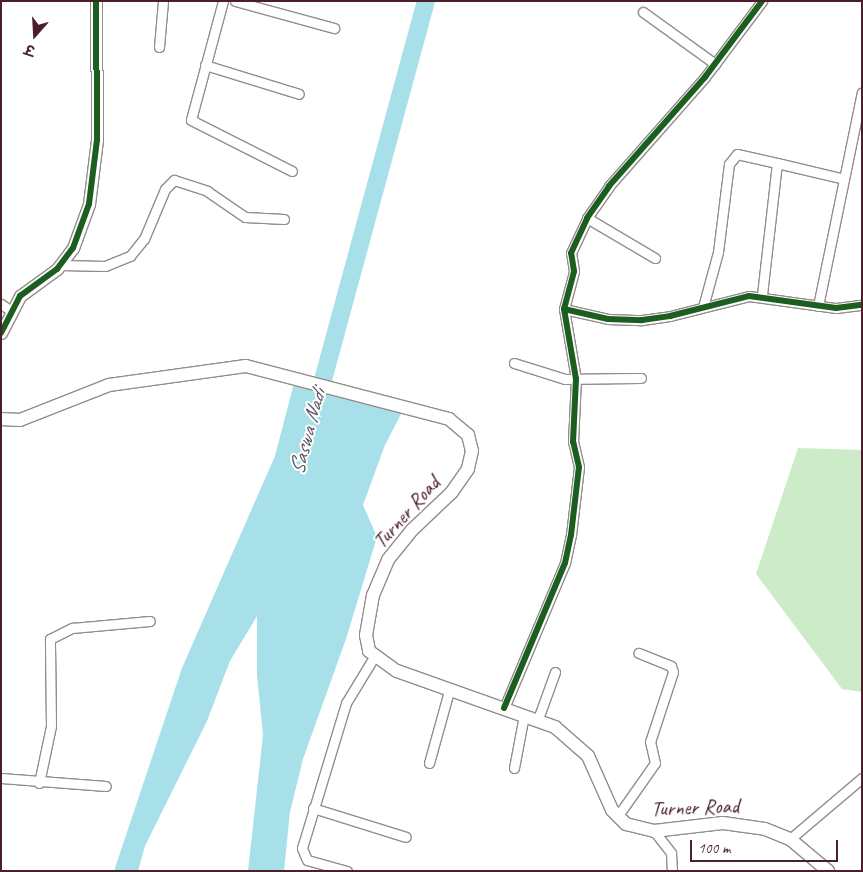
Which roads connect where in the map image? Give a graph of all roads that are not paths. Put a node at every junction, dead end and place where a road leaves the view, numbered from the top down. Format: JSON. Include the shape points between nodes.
{"nodes":[{"id":1,"x":96,"y":1,"type":"edge"},
{"id":2,"x":163,"y":1,"type":"edge"},
{"id":3,"x":223,"y":1,"type":"edge"},
{"id":4,"x":235,"y":1,"type":"edge"},
{"id":5,"x":762,"y":1,"type":"edge"},
{"id":6,"x":643,"y":12,"type":"dead end"},
{"id":7,"x":334,"y":28,"type":"dead end"},
{"id":8,"x":159,"y":46,"type":"dead end"},
{"id":9,"x":715,"y":64,"type":"junction"},
{"id":10,"x":205,"y":66,"type":"junction"},
{"id":11,"x":862,"y":92,"type":"edge"},
{"id":12,"x":298,"y":94,"type":"dead end"},
{"id":13,"x":777,"y":163,"type":"junction"},
{"id":14,"x":292,"y":171,"type":"dead end"},
{"id":15,"x":844,"y":179,"type":"junction"},
{"id":16,"x":587,"y":218,"type":"junction"},
{"id":17,"x":284,"y":219,"type":"dead end"},
{"id":18,"x":655,"y":258,"type":"dead end"},
{"id":19,"x":60,"y":265,"type":"junction"},
{"id":20,"x":762,"y":295,"type":"junction"},
{"id":21,"x":862,"y":305,"type":"edge"},
{"id":22,"x":818,"y":306,"type":"junction"},
{"id":23,"x":6,"y":307,"type":"edge"},
{"id":24,"x":703,"y":307,"type":"junction"},
{"id":25,"x":564,"y":309,"type":"junction"},
{"id":26,"x":1,"y":333,"type":"edge"},
{"id":27,"x":514,"y":363,"type":"dead end"},
{"id":28,"x":641,"y":378,"type":"dead end"},
{"id":29,"x":576,"y":379,"type":"junction"},
{"id":30,"x":1,"y":419,"type":"edge"},
{"id":31,"x":150,"y":621,"type":"dead end"},
{"id":32,"x":638,"y":653,"type":"dead end"},
{"id":33,"x":374,"y":657,"type":"junction"},
{"id":34,"x":555,"y":672,"type":"dead end"},
{"id":35,"x":449,"y":691,"type":"junction"},
{"id":36,"x":504,"y":708,"type":"junction"},
{"id":37,"x":524,"y":715,"type":"junction"},
{"id":38,"x":538,"y":719,"type":"junction"},
{"id":39,"x":429,"y":762,"type":"dead end"},
{"id":40,"x":514,"y":768,"type":"dead end"},
{"id":41,"x":1,"y":778,"type":"edge"},
{"id":42,"x":862,"y":778,"type":"edge"},
{"id":43,"x":39,"y":783,"type":"junction"},
{"id":44,"x":106,"y":786,"type":"dead end"},
{"id":45,"x":314,"y":808,"type":"junction"},
{"id":46,"x":618,"y":817,"type":"junction"},
{"id":47,"x":654,"y":831,"type":"junction"},
{"id":48,"x":406,"y":838,"type":"dead end"},
{"id":49,"x":790,"y":839,"type":"junction"},
{"id":50,"x":347,"y":871,"type":"edge"},
{"id":51,"x":672,"y":871,"type":"edge"},
{"id":52,"x":828,"y":871,"type":"edge"}],
"edges":[{"from":1,"to":19,"type":"street","via":[[99,61],[94,173],[82,230]]},
{"from":2,"to":8,"type":"street"},
{"from":3,"to":10,"type":"street"},
{"from":4,"to":7,"type":"street"},
{"from":5,"to":9,"type":"street"},
{"from":6,"to":9,"type":"street"},
{"from":9,"to":16,"type":"street","via":[[609,186]]},
{"from":10,"to":12,"type":"street"},
{"from":10,"to":14,"type":"street","via":[[191,120]]},
{"from":11,"to":15,"type":"street"},
{"from":13,"to":15,"type":"street"},
{"from":13,"to":20,"type":"street"},
{"from":13,"to":24,"type":"street","via":[[742,154],[731,159],[718,252]]},
{"from":15,"to":22,"type":"street"},
{"from":16,"to":18,"type":"street"},
{"from":16,"to":25,"type":"street","via":[[571,253],[574,271]]},
{"from":17,"to":19,"type":"street","via":[[245,217],[207,192],[174,180],[165,189],[144,239],[130,256],[106,266]]},
{"from":19,"to":23,"type":"street"},
{"from":20,"to":22,"type":"street"},
{"from":20,"to":24,"type":"street"},
{"from":21,"to":22,"type":"street"},
{"from":23,"to":26,"type":"street"},
{"from":24,"to":25,"type":"street","via":[[642,320],[608,319]]},
{"from":25,"to":29,"type":"street"},
{"from":27,"to":29,"type":"street","via":[[551,377]]},
{"from":28,"to":29,"type":"street"},
{"from":29,"to":36,"type":"street","via":[[573,442],[580,467],[567,555]]},
{"from":30,"to":33,"type":"main road","name":"Turner Road","via":[[20,420],[109,385],[246,366],[436,414],[464,430],[471,458],[462,480],[401,541],[378,580],[366,636]]},
{"from":31,"to":43,"type":"street","via":[[72,628],[50,639],[51,726]]},
{"from":32,"to":46,"type":"street","via":[[671,666],[673,672],[650,742],[655,763]]},
{"from":33,"to":35,"type":"main road","via":[[397,671]]},
{"from":33,"to":45,"type":"street","via":[[346,703]]},
{"from":34,"to":38,"type":"street"},
{"from":35,"to":36,"type":"main road"},
{"from":35,"to":39,"type":"street"},
{"from":36,"to":37,"type":"main road"},
{"from":37,"to":38,"type":"main road"},
{"from":37,"to":40,"type":"street"},
{"from":38,"to":46,"type":"main road","via":[[566,735],[588,756]]},
{"from":41,"to":43,"type":"street"},
{"from":42,"to":49,"type":"street"},
{"from":43,"to":44,"type":"street"},
{"from":45,"to":48,"type":"street"},
{"from":45,"to":50,"type":"street","via":[[304,839],[304,858]]},
{"from":46,"to":47,"type":"main road","name":"Turner Road","via":[[636,828]]},
{"from":47,"to":49,"type":"main road","name":"Turner Road","via":[[723,824],[765,829]]},
{"from":47,"to":51,"type":"street","via":[[671,853]]},
{"from":49,"to":52,"type":"main road","name":"Turner Road"}]}
